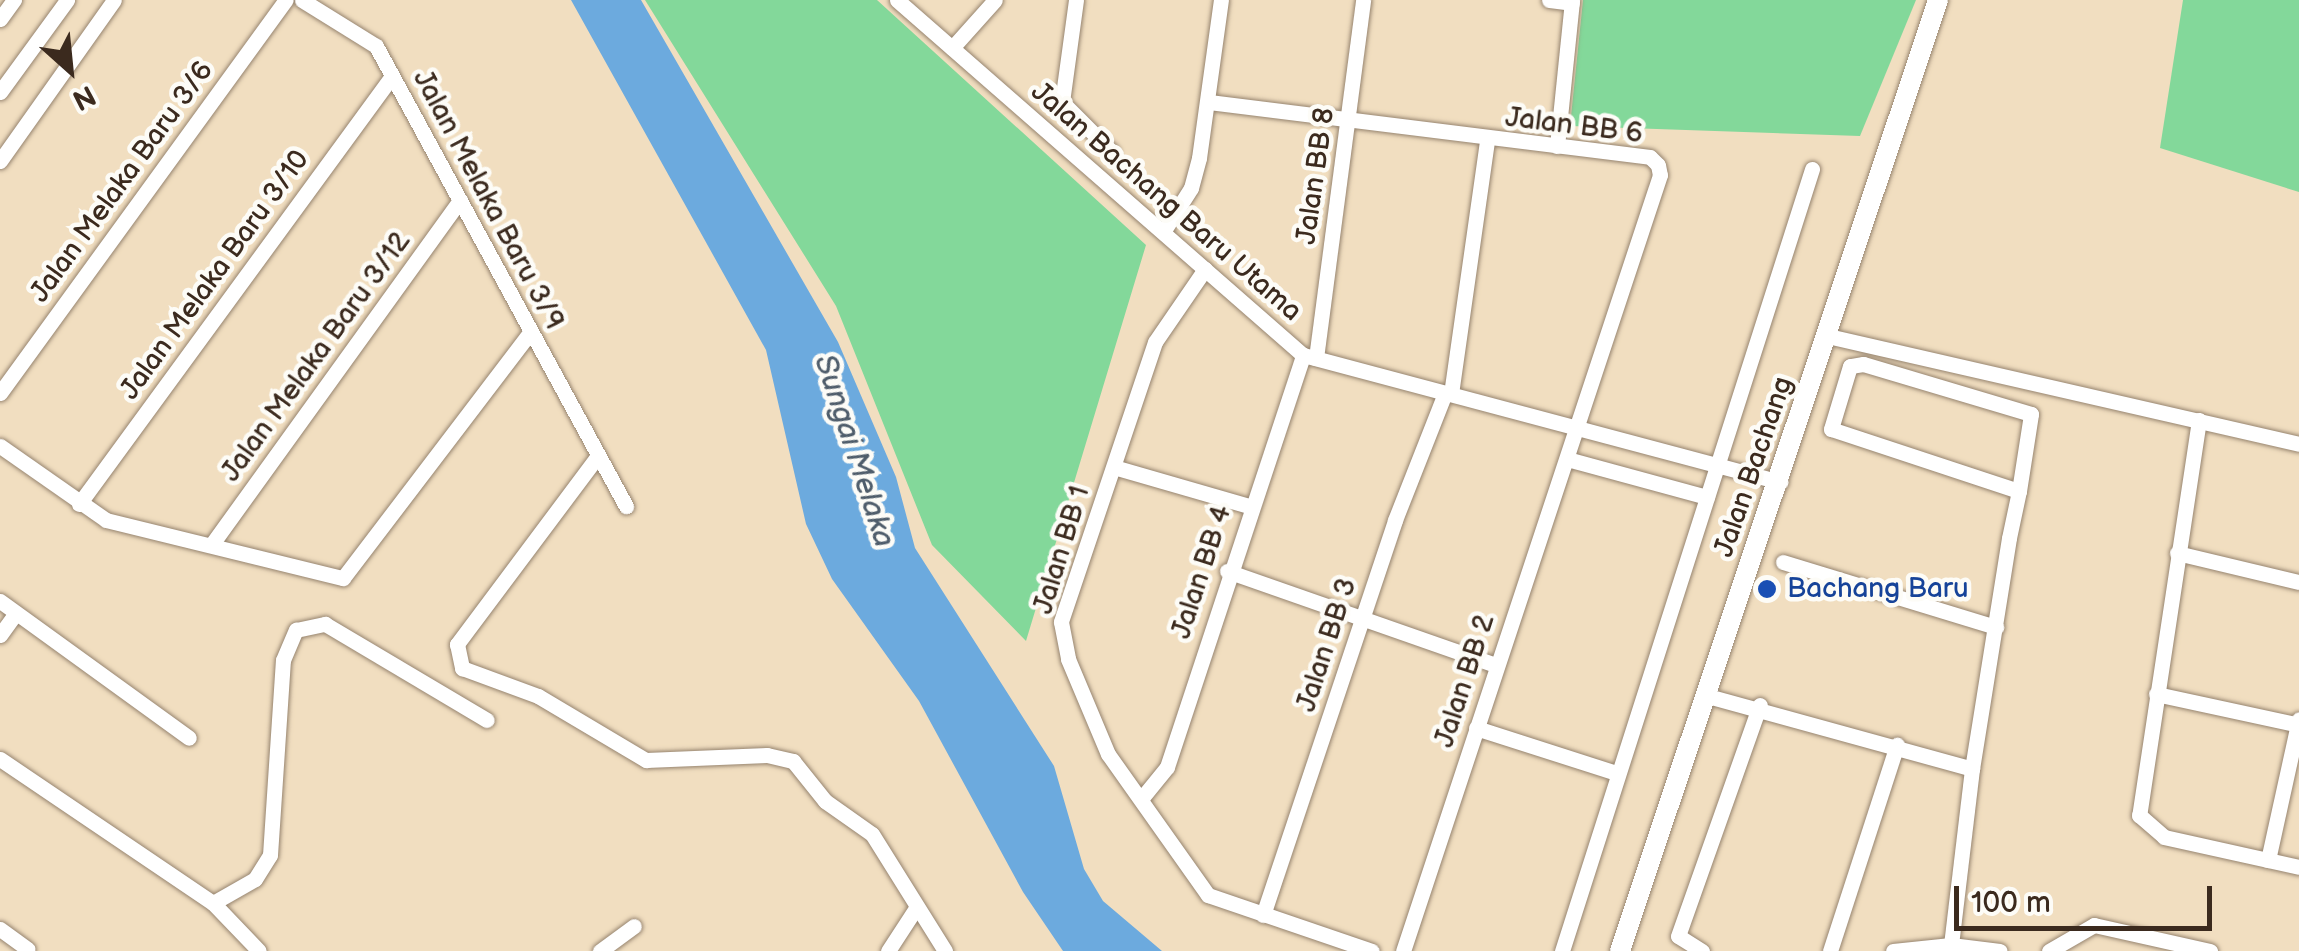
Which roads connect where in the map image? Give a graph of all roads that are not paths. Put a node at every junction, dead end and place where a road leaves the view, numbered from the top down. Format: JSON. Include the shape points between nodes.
{"nodes":[{"id":1,"x":14,"y":0,"type":"edge"},
{"id":2,"x":67,"y":0,"type":"edge"},
{"id":3,"x":114,"y":0,"type":"edge"},
{"id":4,"x":286,"y":0,"type":"edge"},
{"id":5,"x":302,"y":0,"type":"edge"},
{"id":6,"x":897,"y":0,"type":"edge"},
{"id":7,"x":995,"y":0,"type":"edge"},
{"id":8,"x":1076,"y":0,"type":"edge"},
{"id":9,"x":1221,"y":0,"type":"edge"},
{"id":10,"x":1364,"y":0,"type":"edge"},
{"id":11,"x":1549,"y":0,"type":"edge"},
{"id":12,"x":1938,"y":0,"type":"edge"},
{"id":13,"x":1572,"y":1,"type":"edge"},
{"id":14,"x":0,"y":19,"type":"edge"},
{"id":15,"x":952,"y":48,"type":"junction"},
{"id":16,"x":392,"y":76,"type":"junction"},
{"id":17,"x":0,"y":92,"type":"edge"},
{"id":18,"x":1209,"y":102,"type":"junction"},
{"id":19,"x":1348,"y":124,"type":"junction"},
{"id":20,"x":1487,"y":142,"type":"junction"},
{"id":21,"x":1558,"y":146,"type":"junction"},
{"id":22,"x":1112,"y":152,"type":"dead end"},
{"id":23,"x":0,"y":162,"type":"edge"},
{"id":24,"x":1812,"y":170,"type":"dead end"},
{"id":25,"x":460,"y":200,"type":"junction"},
{"id":26,"x":1163,"y":232,"type":"junction"},
{"id":27,"x":1205,"y":269,"type":"junction"},
{"id":28,"x":531,"y":331,"type":"junction"},
{"id":29,"x":1828,"y":336,"type":"junction"},
{"id":30,"x":1309,"y":357,"type":"junction"},
{"id":31,"x":0,"y":393,"type":"edge"},
{"id":32,"x":1448,"y":394,"type":"junction"},
{"id":33,"x":2200,"y":420,"type":"junction"},
{"id":34,"x":1577,"y":428,"type":"junction"},
{"id":35,"x":2299,"y":444,"type":"edge"},
{"id":36,"x":0,"y":446,"type":"edge"},
{"id":37,"x":598,"y":456,"type":"junction"},
{"id":38,"x":1567,"y":458,"type":"junction"},
{"id":39,"x":1719,"y":466,"type":"junction"},
{"id":40,"x":1114,"y":467,"type":"junction"},
{"id":41,"x":1780,"y":482,"type":"junction"},
{"id":42,"x":2018,"y":491,"type":"junction"},
{"id":43,"x":1707,"y":496,"type":"junction"},
{"id":44,"x":79,"y":504,"type":"junction"},
{"id":45,"x":626,"y":506,"type":"dead end"},
{"id":46,"x":1249,"y":506,"type":"junction"},
{"id":47,"x":212,"y":544,"type":"junction"},
{"id":48,"x":2177,"y":553,"type":"junction"},
{"id":49,"x":1783,"y":562,"type":"dead end"},
{"id":50,"x":1227,"y":571,"type":"junction"},
{"id":51,"x":2299,"y":582,"type":"edge"},
{"id":52,"x":0,"y":602,"type":"edge"},
{"id":53,"x":16,"y":613,"type":"junction"},
{"id":54,"x":1362,"y":618,"type":"junction"},
{"id":55,"x":1996,"y":627,"type":"junction"},
{"id":56,"x":0,"y":636,"type":"edge"},
{"id":57,"x":1496,"y":666,"type":"junction"},
{"id":58,"x":2156,"y":694,"type":"junction"},
{"id":59,"x":1704,"y":695,"type":"junction"},
{"id":60,"x":1760,"y":705,"type":"junction"},
{"id":61,"x":487,"y":720,"type":"dead end"},
{"id":62,"x":2298,"y":723,"type":"edge"},
{"id":63,"x":1476,"y":728,"type":"junction"},
{"id":64,"x":189,"y":738,"type":"dead end"},
{"id":65,"x":1897,"y":745,"type":"junction"},
{"id":66,"x":0,"y":760,"type":"edge"},
{"id":67,"x":1972,"y":769,"type":"junction"},
{"id":68,"x":1616,"y":773,"type":"junction"},
{"id":69,"x":1141,"y":799,"type":"junction"},
{"id":70,"x":2268,"y":860,"type":"junction"},
{"id":71,"x":2299,"y":867,"type":"edge"},
{"id":72,"x":212,"y":903,"type":"junction"},
{"id":73,"x":916,"y":908,"type":"junction"},
{"id":74,"x":1263,"y":916,"type":"junction"},
{"id":75,"x":634,"y":926,"type":"dead end"},
{"id":76,"x":0,"y":929,"type":"edge"},
{"id":77,"x":1951,"y":945,"type":"junction"},
{"id":78,"x":28,"y":950,"type":"edge"},
{"id":79,"x":260,"y":951,"type":"edge"},
{"id":80,"x":600,"y":951,"type":"edge"},
{"id":81,"x":888,"y":951,"type":"edge"},
{"id":82,"x":945,"y":951,"type":"edge"},
{"id":83,"x":1372,"y":951,"type":"edge"},
{"id":84,"x":1403,"y":951,"type":"edge"},
{"id":85,"x":1562,"y":951,"type":"edge"},
{"id":86,"x":1620,"y":951,"type":"edge"},
{"id":87,"x":1702,"y":951,"type":"edge"},
{"id":88,"x":1830,"y":951,"type":"edge"},
{"id":89,"x":1893,"y":951,"type":"edge"},
{"id":90,"x":2000,"y":951,"type":"edge"},
{"id":91,"x":2049,"y":951,"type":"edge"},
{"id":92,"x":2210,"y":951,"type":"edge"}],
"edges":[{"from":1,"to":14,"type":"street"},
{"from":2,"to":17,"type":"street"},
{"from":3,"to":23,"type":"street"},
{"from":4,"to":31,"type":"street","name":"Jalan Melaka Baru 3/6"},
{"from":5,"to":16,"type":"street","name":"Jalan Melaka Baru 3/9","via":[[364,36]]},
{"from":6,"to":15,"type":"street","name":"Jalan Bachang Baru Utama"},
{"from":7,"to":15,"type":"street"},
{"from":8,"to":22,"type":"street","via":[[1062,102]]},
{"from":9,"to":18,"type":"street"},
{"from":10,"to":19,"type":"street","name":"Jalan BB 8"},
{"from":11,"to":13,"type":"street"},
{"from":12,"to":29,"type":"street","name":"Jalan Bachang"},
{"from":13,"to":21,"type":"street"},
{"from":15,"to":26,"type":"street","name":"Jalan Bachang Baru Utama"},
{"from":16,"to":25,"type":"street","name":"Jalan Melaka Baru 3/9"},
{"from":16,"to":44,"type":"street","name":"Jalan Melaka Baru 3/10"},
{"from":18,"to":19,"type":"street","name":"Jalan BB 6"},
{"from":18,"to":26,"type":"street","via":[[1191,188]]},
{"from":19,"to":20,"type":"street","name":"Jalan BB 6"},
{"from":19,"to":30,"type":"street","name":"Jalan BB 8"},
{"from":20,"to":21,"type":"street","name":"Jalan BB 6"},
{"from":20,"to":32,"type":"street","name":"Jalan BB 3"},
{"from":21,"to":34,"type":"street","name":"Jalan BB 6","via":[[1650,157],[1660,176]]},
{"from":24,"to":39,"type":"street"},
{"from":25,"to":28,"type":"street","name":"Jalan Melaka Baru 3/9"},
{"from":25,"to":47,"type":"street","name":"Jalan Melaka Baru 3/12"},
{"from":26,"to":27,"type":"street","name":"Jalan Bachang Baru Utama"},
{"from":27,"to":30,"type":"street","name":"Jalan Bachang Baru Utama"},
{"from":27,"to":40,"type":"street","name":"Jalan BB 1","via":[[1155,342]]},
{"from":28,"to":37,"type":"street","name":"Jalan Melaka Baru 3/9"},
{"from":28,"to":47,"type":"street","via":[[343,578]]},
{"from":29,"to":33,"type":"street"},
{"from":29,"to":41,"type":"street","name":"Jalan Bachang"},
{"from":30,"to":32,"type":"street","name":"Jalan Bachang Baru Utama"},
{"from":30,"to":46,"type":"street","name":"Jalan BB 4"},
{"from":32,"to":34,"type":"street","name":"Jalan Bachang Baru Utama"},
{"from":32,"to":54,"type":"street","name":"Jalan BB 3"},
{"from":33,"to":35,"type":"street"},
{"from":33,"to":48,"type":"street"},
{"from":34,"to":38,"type":"street","name":"Jalan BB 2"},
{"from":34,"to":39,"type":"street","name":"Jalan Bachang Baru Utama"},
{"from":36,"to":44,"type":"street"},
{"from":37,"to":45,"type":"street","name":"Jalan Melaka Baru 3/9"},
{"from":37,"to":73,"type":"street","via":[[457,644],[462,668],[538,696],[646,760],[794,760],[825,801],[872,834]]},
{"from":38,"to":43,"type":"street"},
{"from":38,"to":57,"type":"street","name":"Jalan BB 2"},
{"from":39,"to":41,"type":"street","name":"Jalan Bachang Baru Utama"},
{"from":39,"to":43,"type":"street"},
{"from":40,"to":46,"type":"street"},
{"from":40,"to":69,"type":"street","name":"Jalan BB 1","via":[[1061,622],[1068,659],[1108,754]]},
{"from":41,"to":59,"type":"street","name":"Jalan Bachang"},
{"from":42,"to":42,"type":"street","via":[[1831,430],[1857,362],[2031,414]]},
{"from":42,"to":55,"type":"street"},
{"from":43,"to":68,"type":"street"},
{"from":44,"to":47,"type":"street","via":[[134,530]]},
{"from":46,"to":50,"type":"street","name":"Jalan BB 4"},
{"from":48,"to":51,"type":"street"},
{"from":48,"to":58,"type":"street"},
{"from":49,"to":55,"type":"street"},
{"from":50,"to":54,"type":"street"},
{"from":50,"to":69,"type":"street","name":"Jalan BB 4","via":[[1166,767]]},
{"from":52,"to":53,"type":"street"},
{"from":53,"to":56,"type":"street"},
{"from":53,"to":64,"type":"street"},
{"from":54,"to":57,"type":"street"},
{"from":54,"to":74,"type":"street","name":"Jalan BB 3"},
{"from":55,"to":67,"type":"street"},
{"from":57,"to":63,"type":"street","name":"Jalan BB 2"},
{"from":58,"to":62,"type":"street"},
{"from":58,"to":70,"type":"street","via":[[2139,816],[2164,836]]},
{"from":59,"to":60,"type":"street"},
{"from":59,"to":86,"type":"street","name":"Jalan Bachang"},
{"from":60,"to":65,"type":"street"},
{"from":60,"to":87,"type":"street","via":[[1678,936]]},
{"from":61,"to":72,"type":"street","via":[[324,624],[296,630],[284,660],[270,856],[255,879]]},
{"from":62,"to":70,"type":"street"},
{"from":63,"to":68,"type":"street"},
{"from":63,"to":84,"type":"street","name":"Jalan BB 2"},
{"from":65,"to":67,"type":"street"},
{"from":65,"to":88,"type":"street"},
{"from":66,"to":72,"type":"street"},
{"from":67,"to":77,"type":"street"},
{"from":68,"to":85,"type":"street"},
{"from":69,"to":74,"type":"street","name":"Jalan BB 1","via":[[1208,895]]},
{"from":70,"to":71,"type":"street"},
{"from":72,"to":79,"type":"street"},
{"from":73,"to":81,"type":"street"},
{"from":73,"to":82,"type":"street"},
{"from":74,"to":83,"type":"street","name":"Jalan BB 1"},
{"from":75,"to":80,"type":"street"},
{"from":76,"to":78,"type":"street"},
{"from":77,"to":89,"type":"street"},
{"from":77,"to":90,"type":"street"},
{"from":91,"to":92,"type":"street","via":[[2094,925]]}]}
